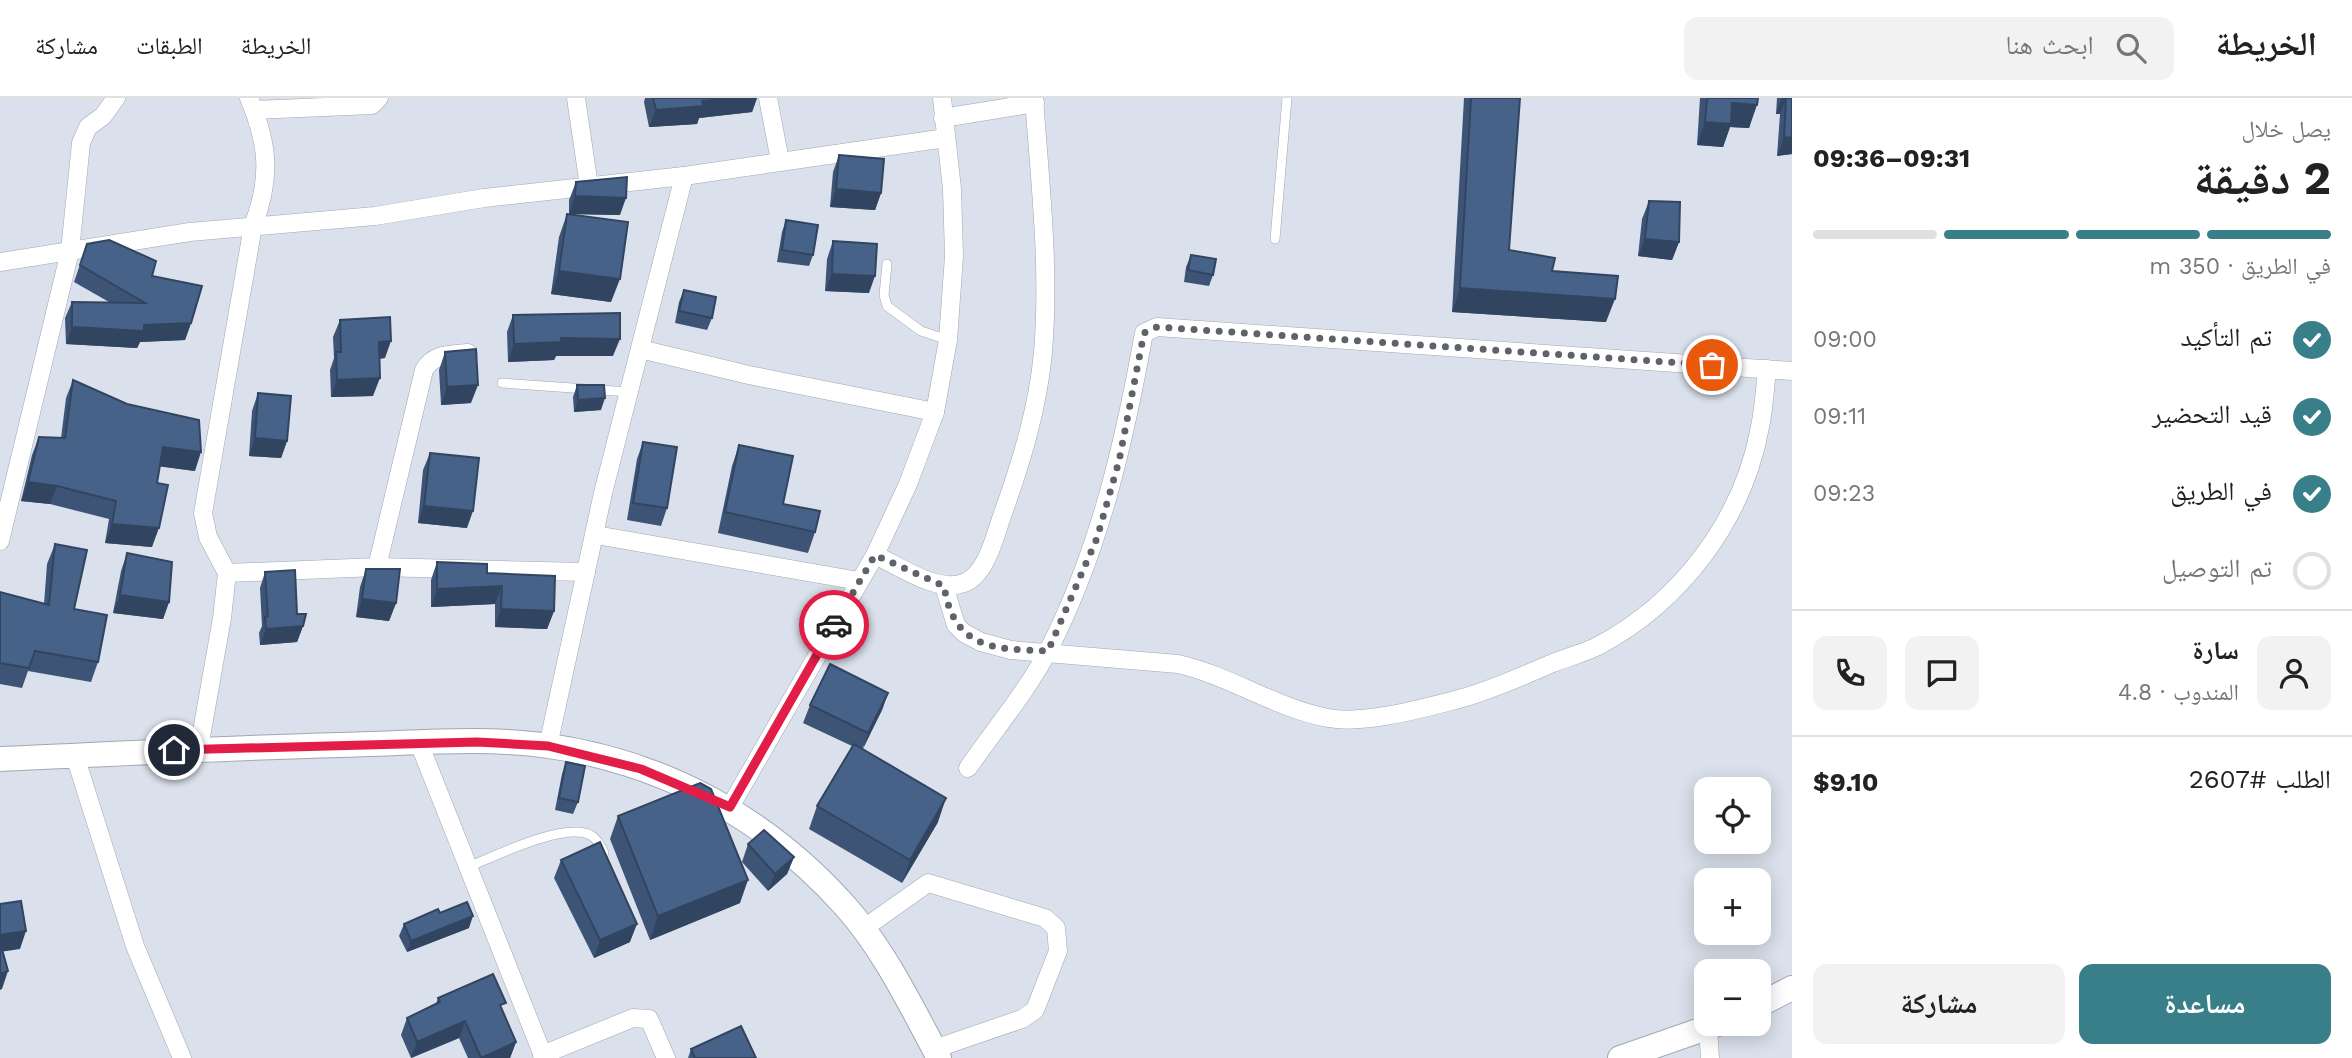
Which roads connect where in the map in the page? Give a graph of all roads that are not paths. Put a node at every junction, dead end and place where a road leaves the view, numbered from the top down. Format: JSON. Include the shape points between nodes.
{"nodes":[{"id":1,"x":116,"y":98,"type":"edge"},
{"id":2,"x":379,"y":98,"type":"edge"},
{"id":3,"x":576,"y":98,"type":"edge"},
{"id":4,"x":768,"y":98,"type":"edge"},
{"id":5,"x":942,"y":98,"type":"edge"},
{"id":6,"x":1287,"y":98,"type":"edge"},
{"id":7,"x":1034,"y":101,"type":"edge"},
{"id":8,"x":252,"y":104,"type":"edge"},
{"id":9,"x":943,"y":118,"type":"junction"},
{"id":10,"x":946,"y":138,"type":"junction"},
{"id":11,"x":780,"y":161,"type":"junction"},
{"id":12,"x":684,"y":176,"type":"junction"},
{"id":13,"x":589,"y":186,"type":"junction"},
{"id":14,"x":253,"y":226,"type":"junction"},
{"id":15,"x":1275,"y":239,"type":"dead end"},
{"id":16,"x":71,"y":251,"type":"junction"},
{"id":17,"x":0,"y":262,"type":"edge"},
{"id":18,"x":887,"y":264,"type":"dead end"},
{"id":19,"x":948,"y":340,"type":"junction"},
{"id":20,"x":640,"y":349,"type":"junction"},
{"id":21,"x":472,"y":353,"type":"edge"},
{"id":22,"x":1767,"y":369,"type":"junction"},
{"id":23,"x":1792,"y":371,"type":"edge"},
{"id":24,"x":502,"y":383,"type":"dead end"},
{"id":25,"x":629,"y":392,"type":"junction"},
{"id":26,"x":935,"y":412,"type":"junction"},
{"id":27,"x":596,"y":535,"type":"junction"},
{"id":28,"x":0,"y":541,"type":"edge"},
{"id":29,"x":875,"y":555,"type":"junction"},
{"id":30,"x":377,"y":567,"type":"junction"},
{"id":31,"x":586,"y":572,"type":"junction"},
{"id":32,"x":227,"y":573,"type":"junction"},
{"id":33,"x":859,"y":581,"type":"junction"},
{"id":34,"x":944,"y":586,"type":"junction"},
{"id":35,"x":1048,"y":651,"type":"junction"},
{"id":36,"x":419,"y":743,"type":"junction"},
{"id":37,"x":548,"y":746,"type":"junction"},
{"id":38,"x":198,"y":748,"type":"junction"},
{"id":39,"x":75,"y":756,"type":"junction"},
{"id":40,"x":0,"y":759,"type":"edge"},
{"id":41,"x":968,"y":768,"type":"dead end"},
{"id":42,"x":730,"y":807,"type":"junction"},
{"id":43,"x":468,"y":867,"type":"junction"},
{"id":44,"x":611,"y":867,"type":"edge"},
{"id":45,"x":863,"y":929,"type":"junction"},
{"id":46,"x":1792,"y":988,"type":"edge"},
{"id":47,"x":1771,"y":999,"type":"edge"},
{"id":48,"x":1694,"y":1032,"type":"edge"},
{"id":49,"x":1712,"y":1036,"type":"edge"},
{"id":50,"x":936,"y":1053,"type":"edge"},
{"id":51,"x":543,"y":1056,"type":"edge"},
{"id":52,"x":182,"y":1058,"type":"edge"},
{"id":53,"x":666,"y":1058,"type":"edge"},
{"id":54,"x":1619,"y":1058,"type":"edge"},
{"id":55,"x":1710,"y":1058,"type":"edge"}],
"edges":[{"from":1,"to":16,"type":"street","via":[[103,117],[88,127],[81,144]]},
{"from":2,"to":8,"type":"street","via":[[372,105]]},
{"from":3,"to":13,"type":"street"},
{"from":4,"to":11,"type":"street"},
{"from":5,"to":9,"type":"street"},
{"from":6,"to":15,"type":"lane"},
{"from":7,"to":9,"type":"street"},
{"from":7,"to":34,"type":"street","via":[[1045,229],[1045,299],[1043,353],[1030,429],[982,567],[966,582]]},
{"from":8,"to":14,"type":"street","via":[[268,176]]},
{"from":9,"to":10,"type":"street"},
{"from":10,"to":11,"type":"street"},
{"from":10,"to":19,"type":"street","via":[[954,256]]},
{"from":11,"to":12,"type":"street"},
{"from":12,"to":13,"type":"street"},
{"from":12,"to":20,"type":"street"},
{"from":13,"to":14,"type":"street","via":[[376,216]]},
{"from":14,"to":16,"type":"street"},
{"from":14,"to":32,"type":"street","via":[[203,513],[208,537]]},
{"from":16,"to":17,"type":"street"},
{"from":16,"to":28,"type":"street"},
{"from":18,"to":19,"type":"lane","via":[[887,306],[921,331]]},
{"from":19,"to":26,"type":"street"},
{"from":20,"to":25,"type":"street"},
{"from":20,"to":26,"type":"street"},
{"from":21,"to":30,"type":"street","via":[[440,356],[424,370]]},
{"from":22,"to":23,"type":"street"},
{"from":22,"to":35,"type":"street","via":[[1749,469],[1728,517],[1700,562],[1634,624],[1596,647],[1486,692],[1401,711],[1330,719],[1263,698],[1204,670]]},
{"from":22,"to":35,"type":"street","via":[[1157,327],[1144,333],[1119,461],[1097,538]]},
{"from":24,"to":25,"type":"lane"},
{"from":25,"to":27,"type":"street"},
{"from":26,"to":29,"type":"street"},
{"from":27,"to":31,"type":"street"},
{"from":27,"to":33,"type":"street"},
{"from":29,"to":33,"type":"street"},
{"from":29,"to":34,"type":"street"},
{"from":30,"to":31,"type":"street"},
{"from":30,"to":32,"type":"street"},
{"from":31,"to":37,"type":"street"},
{"from":32,"to":38,"type":"street"},
{"from":33,"to":42,"type":"street"},
{"from":34,"to":35,"type":"street","via":[[951,616],[964,633],[1002,648]]},
{"from":35,"to":41,"type":"street"},
{"from":36,"to":37,"type":"street"},
{"from":36,"to":38,"type":"street"},
{"from":36,"to":43,"type":"street"},
{"from":37,"to":42,"type":"street","via":[[641,769]]},
{"from":38,"to":39,"type":"street"},
{"from":39,"to":40,"type":"street"},
{"from":39,"to":52,"type":"street","via":[[135,946]]},
{"from":42,"to":45,"type":"street","via":[[804,865]]},
{"from":43,"to":44,"type":"lane","via":[[543,838],[575,833],[590,834],[600,843]]},
{"from":43,"to":51,"type":"street"},
{"from":45,"to":50,"type":"street"},
{"from":45,"to":50,"type":"street","via":[[928,883],[1045,918],[1056,928],[1058,951],[1035,1010]]},
{"from":46,"to":47,"type":"street"},
{"from":48,"to":54,"type":"street"},
{"from":49,"to":55,"type":"street"},
{"from":51,"to":53,"type":"street","via":[[633,1017],[649,1019]]}]}
